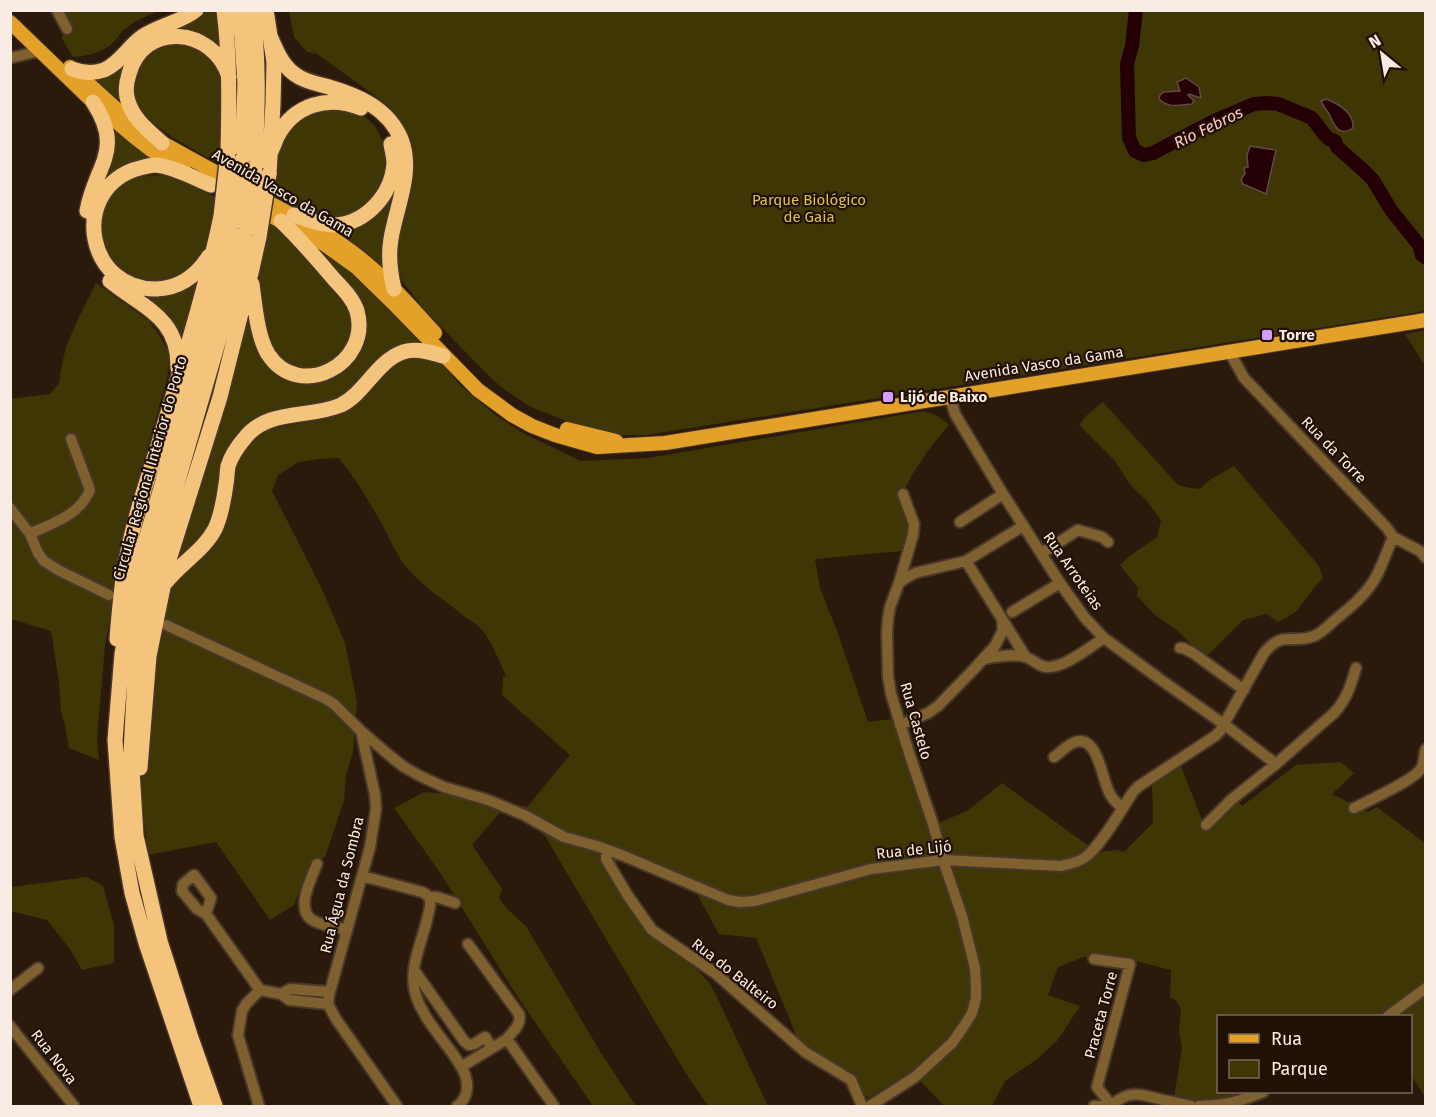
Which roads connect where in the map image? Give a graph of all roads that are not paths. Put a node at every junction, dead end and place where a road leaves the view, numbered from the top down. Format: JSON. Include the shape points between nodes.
{"nodes":[{"id":1,"x":57,"y":10,"type":"edge"},
{"id":2,"x":196,"y":10,"type":"edge"},
{"id":3,"x":224,"y":10,"type":"edge"},
{"id":4,"x":237,"y":10,"type":"edge"},
{"id":5,"x":252,"y":10,"type":"edge"},
{"id":6,"x":266,"y":10,"type":"edge"},
{"id":7,"x":10,"y":11,"type":"edge"},
{"id":8,"x":10,"y":22,"type":"edge"},
{"id":9,"x":67,"y":29,"type":"dead end"},
{"id":10,"x":270,"y":36,"type":"junction"},
{"id":11,"x":40,"y":51,"type":"junction"},
{"id":12,"x":10,"y":58,"type":"edge"},
{"id":13,"x":72,"y":69,"type":"junction"},
{"id":14,"x":229,"y":77,"type":"junction"},
{"id":15,"x":93,"y":102,"type":"junction"},
{"id":16,"x":162,"y":143,"type":"junction"},
{"id":17,"x":270,"y":154,"type":"junction"},
{"id":18,"x":248,"y":163,"type":"junction"},
{"id":19,"x":212,"y":178,"type":"junction"},
{"id":20,"x":287,"y":218,"type":"junction"},
{"id":21,"x":239,"y":227,"type":"junction"},
{"id":22,"x":214,"y":249,"type":"junction"},
{"id":23,"x":251,"y":273,"type":"junction"},
{"id":24,"x":394,"y":289,"type":"junction"},
{"id":25,"x":1425,"y":320,"type":"edge"},
{"id":26,"x":1229,"y":351,"type":"junction"},
{"id":27,"x":443,"y":356,"type":"junction"},
{"id":28,"x":177,"y":383,"type":"junction"},
{"id":29,"x":950,"y":397,"type":"junction"},
{"id":30,"x":71,"y":439,"type":"dead end"},
{"id":31,"x":632,"y":445,"type":"junction"},
{"id":32,"x":903,"y":494,"type":"dead end"},
{"id":33,"x":1004,"y":494,"type":"junction"},
{"id":34,"x":10,"y":508,"type":"edge"},
{"id":35,"x":960,"y":522,"type":"dead end"},
{"id":36,"x":1023,"y":526,"type":"junction"},
{"id":37,"x":30,"y":534,"type":"junction"},
{"id":38,"x":1393,"y":537,"type":"junction"},
{"id":39,"x":1108,"y":542,"type":"dead end"},
{"id":40,"x":1042,"y":553,"type":"junction"},
{"id":41,"x":1425,"y":558,"type":"edge"},
{"id":42,"x":966,"y":561,"type":"junction"},
{"id":43,"x":1060,"y":583,"type":"junction"},
{"id":44,"x":899,"y":584,"type":"junction"},
{"id":45,"x":162,"y":587,"type":"junction"},
{"id":46,"x":109,"y":596,"type":"dead end"},
{"id":47,"x":1012,"y":612,"type":"dead end"},
{"id":48,"x":1002,"y":619,"type":"junction"},
{"id":49,"x":166,"y":624,"type":"dead end"},
{"id":50,"x":1104,"y":638,"type":"junction"},
{"id":51,"x":1180,"y":648,"type":"dead end"},
{"id":52,"x":1025,"y":656,"type":"junction"},
{"id":53,"x":983,"y":660,"type":"junction"},
{"id":54,"x":1356,"y":668,"type":"dead end"},
{"id":55,"x":1244,"y":690,"type":"junction"},
{"id":56,"x":900,"y":724,"type":"junction"},
{"id":57,"x":1225,"y":725,"type":"junction"},
{"id":58,"x":361,"y":731,"type":"junction"},
{"id":59,"x":115,"y":740,"type":"junction"},
{"id":60,"x":1425,"y":749,"type":"edge"},
{"id":61,"x":1054,"y":758,"type":"dead end"},
{"id":62,"x":1276,"y":764,"type":"junction"},
{"id":63,"x":134,"y":796,"type":"junction"},
{"id":64,"x":1122,"y":808,"type":"junction"},
{"id":65,"x":1354,"y":808,"type":"dead end"},
{"id":66,"x":1206,"y":825,"type":"dead end"},
{"id":67,"x":607,"y":850,"type":"junction"},
{"id":68,"x":943,"y":860,"type":"junction"},
{"id":69,"x":317,"y":864,"type":"dead end"},
{"id":70,"x":362,"y":876,"type":"junction"},
{"id":71,"x":429,"y":897,"type":"junction"},
{"id":72,"x":455,"y":903,"type":"dead end"},
{"id":73,"x":207,"y":914,"type":"dead end"},
{"id":74,"x":347,"y":930,"type":"junction"},
{"id":75,"x":468,"y":944,"type":"dead end"},
{"id":76,"x":1094,"y":959,"type":"dead end"},
{"id":77,"x":415,"y":964,"type":"junction"},
{"id":78,"x":38,"y":968,"type":"dead end"},
{"id":79,"x":1425,"y":988,"type":"edge"},
{"id":80,"x":10,"y":990,"type":"edge"},
{"id":81,"x":260,"y":990,"type":"junction"},
{"id":82,"x":330,"y":992,"type":"junction"},
{"id":83,"x":281,"y":994,"type":"junction"},
{"id":84,"x":328,"y":1004,"type":"junction"},
{"id":85,"x":1391,"y":1015,"type":"edge"},
{"id":86,"x":10,"y":1026,"type":"edge"},
{"id":87,"x":507,"y":1039,"type":"junction"},
{"id":88,"x":492,"y":1048,"type":"junction"},
{"id":89,"x":461,"y":1067,"type":"junction"},
{"id":90,"x":1260,"y":1093,"type":"edge"},
{"id":91,"x":1111,"y":1106,"type":"edge"},
{"id":92,"x":74,"y":1107,"type":"edge"},
{"id":93,"x":201,"y":1107,"type":"edge"},
{"id":94,"x":215,"y":1107,"type":"edge"},
{"id":95,"x":259,"y":1107,"type":"edge"},
{"id":96,"x":396,"y":1107,"type":"edge"},
{"id":97,"x":457,"y":1107,"type":"edge"},
{"id":98,"x":554,"y":1107,"type":"edge"},
{"id":99,"x":862,"y":1107,"type":"edge"},
{"id":100,"x":870,"y":1107,"type":"edge"},
{"id":101,"x":1094,"y":1107,"type":"edge"},
{"id":102,"x":1191,"y":1107,"type":"edge"},
{"id":103,"x":1199,"y":1107,"type":"edge"}],
"edges":[{"from":1,"to":9,"type":"street"},
{"from":2,"to":13,"type":"highway","via":[[142,36],[107,69],[94,73]]},
{"from":3,"to":14,"type":"highway"},
{"from":4,"to":18,"type":"highway","name":"Circular Regional Interior do Porto","via":[[242,37]]},
{"from":5,"to":18,"type":"highway","name":"Circular Regional Interior do Porto","via":[[258,81]]},
{"from":6,"to":10,"type":"highway"},
{"from":7,"to":13,"type":"main road","name":"Avenida Vasco da Gama"},
{"from":8,"to":11,"type":"main road","name":"Avenida Vasco da Gama"},
{"from":10,"to":17,"type":"highway","via":[[274,73]]},
{"from":10,"to":24,"type":"highway","via":[[278,55],[299,77],[367,101],[381,110],[401,140],[405,161],[403,186],[389,259]]},
{"from":11,"to":12,"type":"street"},
{"from":11,"to":15,"type":"main road","name":"Avenida Vasco da Gama"},
{"from":13,"to":16,"type":"main road","name":"Avenida Vasco da Gama","via":[[134,125]]},
{"from":14,"to":16,"type":"highway","via":[[215,51],[192,38],[161,39],[137,55],[126,85],[128,100],[136,118]]},
{"from":14,"to":21,"type":"highway","bridge":true,"via":[[228,153]]},
{"from":15,"to":19,"type":"main road","name":"Avenida Vasco da Gama","via":[[151,150]]},
{"from":15,"to":28,"type":"highway","via":[[107,132],[108,149],[88,203],[86,242],[100,273],[166,324],[176,348]]},
{"from":16,"to":19,"type":"main road","name":"Avenida Vasco da Gama"},
{"from":17,"to":20,"type":"highway","via":[[287,123],[300,111],[331,101],[361,108],[372,116],[392,144],[391,183],[381,201],[366,214],[335,225]]},
{"from":17,"to":21,"type":"highway","bridge":true,"via":[[269,174]]},
{"from":18,"to":21,"type":"highway","name":"Circular Regional Interior do Porto","bridge":true},
{"from":19,"to":20,"type":"main road","name":"Avenida Vasco da Gama"},
{"from":19,"to":22,"type":"highway","via":[[154,165],[131,171],[103,195],[93,222],[99,254],[108,267],[116,276],[144,288],[160,289],[190,278]]},
{"from":20,"to":23,"type":"highway","via":[[356,309],[358,336],[346,359],[316,375],[302,376],[281,368],[267,353],[262,339]]},
{"from":20,"to":24,"type":"main road","name":"Avenida Vasco da Gama","via":[[346,247]]},
{"from":20,"to":27,"type":"main road","name":"Avenida Vasco da Gama","via":[[356,267]]},
{"from":21,"to":22,"type":"highway"},
{"from":21,"to":23,"type":"highway"},
{"from":21,"to":59,"type":"highway","name":"Circular Regional Interior do Porto","via":[[140,560],[122,654]]},
{"from":21,"to":63,"type":"highway","name":"Circular Regional Interior do Porto","via":[[232,294],[154,563],[136,657],[131,753]]},
{"from":22,"to":28,"type":"highway"},
{"from":23,"to":45,"type":"highway","via":[[220,397]]},
{"from":24,"to":31,"type":"main road","name":"Avenida Vasco da Gama","via":[[463,364],[500,397],[557,427]]},
{"from":25,"to":26,"type":"main road","name":"Avenida Vasco da Gama"},
{"from":26,"to":29,"type":"main road","name":"Avenida Vasco da Gama"},
{"from":26,"to":38,"type":"street","name":"Rua da Torre","via":[[1244,378]]},
{"from":27,"to":31,"type":"main road","name":"Avenida Vasco da Gama","via":[[486,396],[532,426],[597,447]]},
{"from":27,"to":45,"type":"highway","via":[[423,350],[403,352],[392,357],[341,404],[270,420],[245,436],[228,466],[216,527],[207,542]]},
{"from":28,"to":59,"type":"highway","via":[[126,560],[110,720]]},
{"from":29,"to":31,"type":"main road","name":"Avenida Vasco da Gama"},
{"from":29,"to":33,"type":"street","name":"Rua Arroteias","via":[[955,414]]},
{"from":30,"to":37,"type":"street","via":[[90,490],[70,515]]},
{"from":32,"to":44,"type":"street","name":"Rua Castelo","via":[[914,535]]},
{"from":33,"to":35,"type":"street"},
{"from":33,"to":36,"type":"street","name":"Rua Arroteias"},
{"from":34,"to":37,"type":"street"},
{"from":36,"to":40,"type":"street","name":"Rua Arroteias"},
{"from":36,"to":42,"type":"street"},
{"from":37,"to":46,"type":"street","via":[[44,561]]},
{"from":38,"to":41,"type":"street","name":"Rua da Torre","via":[[1420,551]]},
{"from":38,"to":55,"type":"street","name":"Rua de Lijó","via":[[1376,577],[1354,603],[1322,632],[1276,641],[1264,653]]},
{"from":39,"to":40,"type":"street","via":[[1078,530]]},
{"from":40,"to":43,"type":"street","name":"Rua Arroteias"},
{"from":42,"to":44,"type":"street","via":[[915,573]]},
{"from":42,"to":48,"type":"street"},
{"from":43,"to":47,"type":"street"},
{"from":43,"to":50,"type":"street","name":"Rua Arroteias"},
{"from":44,"to":56,"type":"street","name":"Rua Castelo","via":[[890,607],[887,632],[889,684]]},
{"from":45,"to":63,"type":"highway","via":[[149,656],[139,783]]},
{"from":48,"to":52,"type":"street"},
{"from":48,"to":53,"type":"street","via":[[1003,630],[996,646]]},
{"from":49,"to":58,"type":"street","via":[[326,699]]},
{"from":50,"to":52,"type":"street","via":[[1053,667]]},
{"from":50,"to":57,"type":"street","name":"Rua Arroteias"},
{"from":51,"to":55,"type":"street"},
{"from":52,"to":53,"type":"street"},
{"from":53,"to":56,"type":"street","via":[[938,706]]},
{"from":54,"to":62,"type":"street","via":[[1343,704]]},
{"from":55,"to":57,"type":"street","name":"Rua de Lijó"},
{"from":56,"to":68,"type":"street","name":"Rua Castelo"},
{"from":57,"to":62,"type":"street","name":"Rua Arroteias"},
{"from":57,"to":64,"type":"street","name":"Rua de Lijó","via":[[1218,734],[1140,786]]},
{"from":58,"to":67,"type":"street","name":"Rua de Lijó","via":[[420,776],[515,811],[564,837]]},
{"from":58,"to":70,"type":"street","name":"Rua Água da Sombra","via":[[376,809]]},
{"from":59,"to":93,"type":"highway","name":"Circular Regional Interior do Porto","via":[[132,893]]},
{"from":60,"to":65,"type":"street","via":[[1423,767],[1413,777]]},
{"from":61,"to":64,"type":"street","via":[[1074,742],[1087,744],[1100,763],[1109,793]]},
{"from":62,"to":66,"type":"street"},
{"from":63,"to":94,"type":"highway","name":"Circular Regional Interior do Porto","via":[[136,836],[160,941]]},
{"from":64,"to":68,"type":"street","name":"Rua de Lijó","via":[[1092,852],[1074,863],[1061,866]]},
{"from":67,"to":68,"type":"street","name":"Rua de Lijó","via":[[740,903],[879,867]]},
{"from":67,"to":99,"type":"street","name":"Rua do Balteiro","via":[[606,860],[652,930],[715,973],[805,1052],[851,1080]]},
{"from":68,"to":100,"type":"street","name":"Rua Castelo","via":[[975,968],[972,1013],[938,1057]]},
{"from":69,"to":74,"type":"street","via":[[304,903],[307,915],[315,922]]},
{"from":70,"to":71,"type":"street"},
{"from":70,"to":74,"type":"street","name":"Rua Água da Sombra"},
{"from":71,"to":72,"type":"street"},
{"from":71,"to":77,"type":"street"},
{"from":73,"to":81,"type":"street"},
{"from":74,"to":82,"type":"street","name":"Rua Água da Sombra"},
{"from":75,"to":87,"type":"street","via":[[519,1014],[518,1025]]},
{"from":76,"to":91,"type":"street","name":"Praceta Torre","via":[[1130,964],[1097,1087]]},
{"from":77,"to":88,"type":"street","via":[[464,1041],[469,1045],[485,1037]]},
{"from":77,"to":89,"type":"street","via":[[415,994],[422,1011]]},
{"from":78,"to":80,"type":"street"},
{"from":79,"to":85,"type":"street"},
{"from":81,"to":83,"type":"street"},
{"from":81,"to":95,"type":"street","via":[[242,1011],[238,1035]]},
{"from":82,"to":83,"type":"street","via":[[290,989]]},
{"from":82,"to":84,"type":"street","name":"Rua Água da Sombra"},
{"from":83,"to":84,"type":"street","via":[[289,1000]]},
{"from":84,"to":96,"type":"street"},
{"from":86,"to":92,"type":"street","name":"Rua Nova"},
{"from":87,"to":88,"type":"street"},
{"from":87,"to":98,"type":"street"},
{"from":88,"to":89,"type":"street"},
{"from":89,"to":97,"type":"street","via":[[468,1089]]},
{"from":90,"to":103,"type":"street"},
{"from":91,"to":101,"type":"street"},
{"from":91,"to":102,"type":"street","via":[[1124,1096],[1135,1094]]}]}
